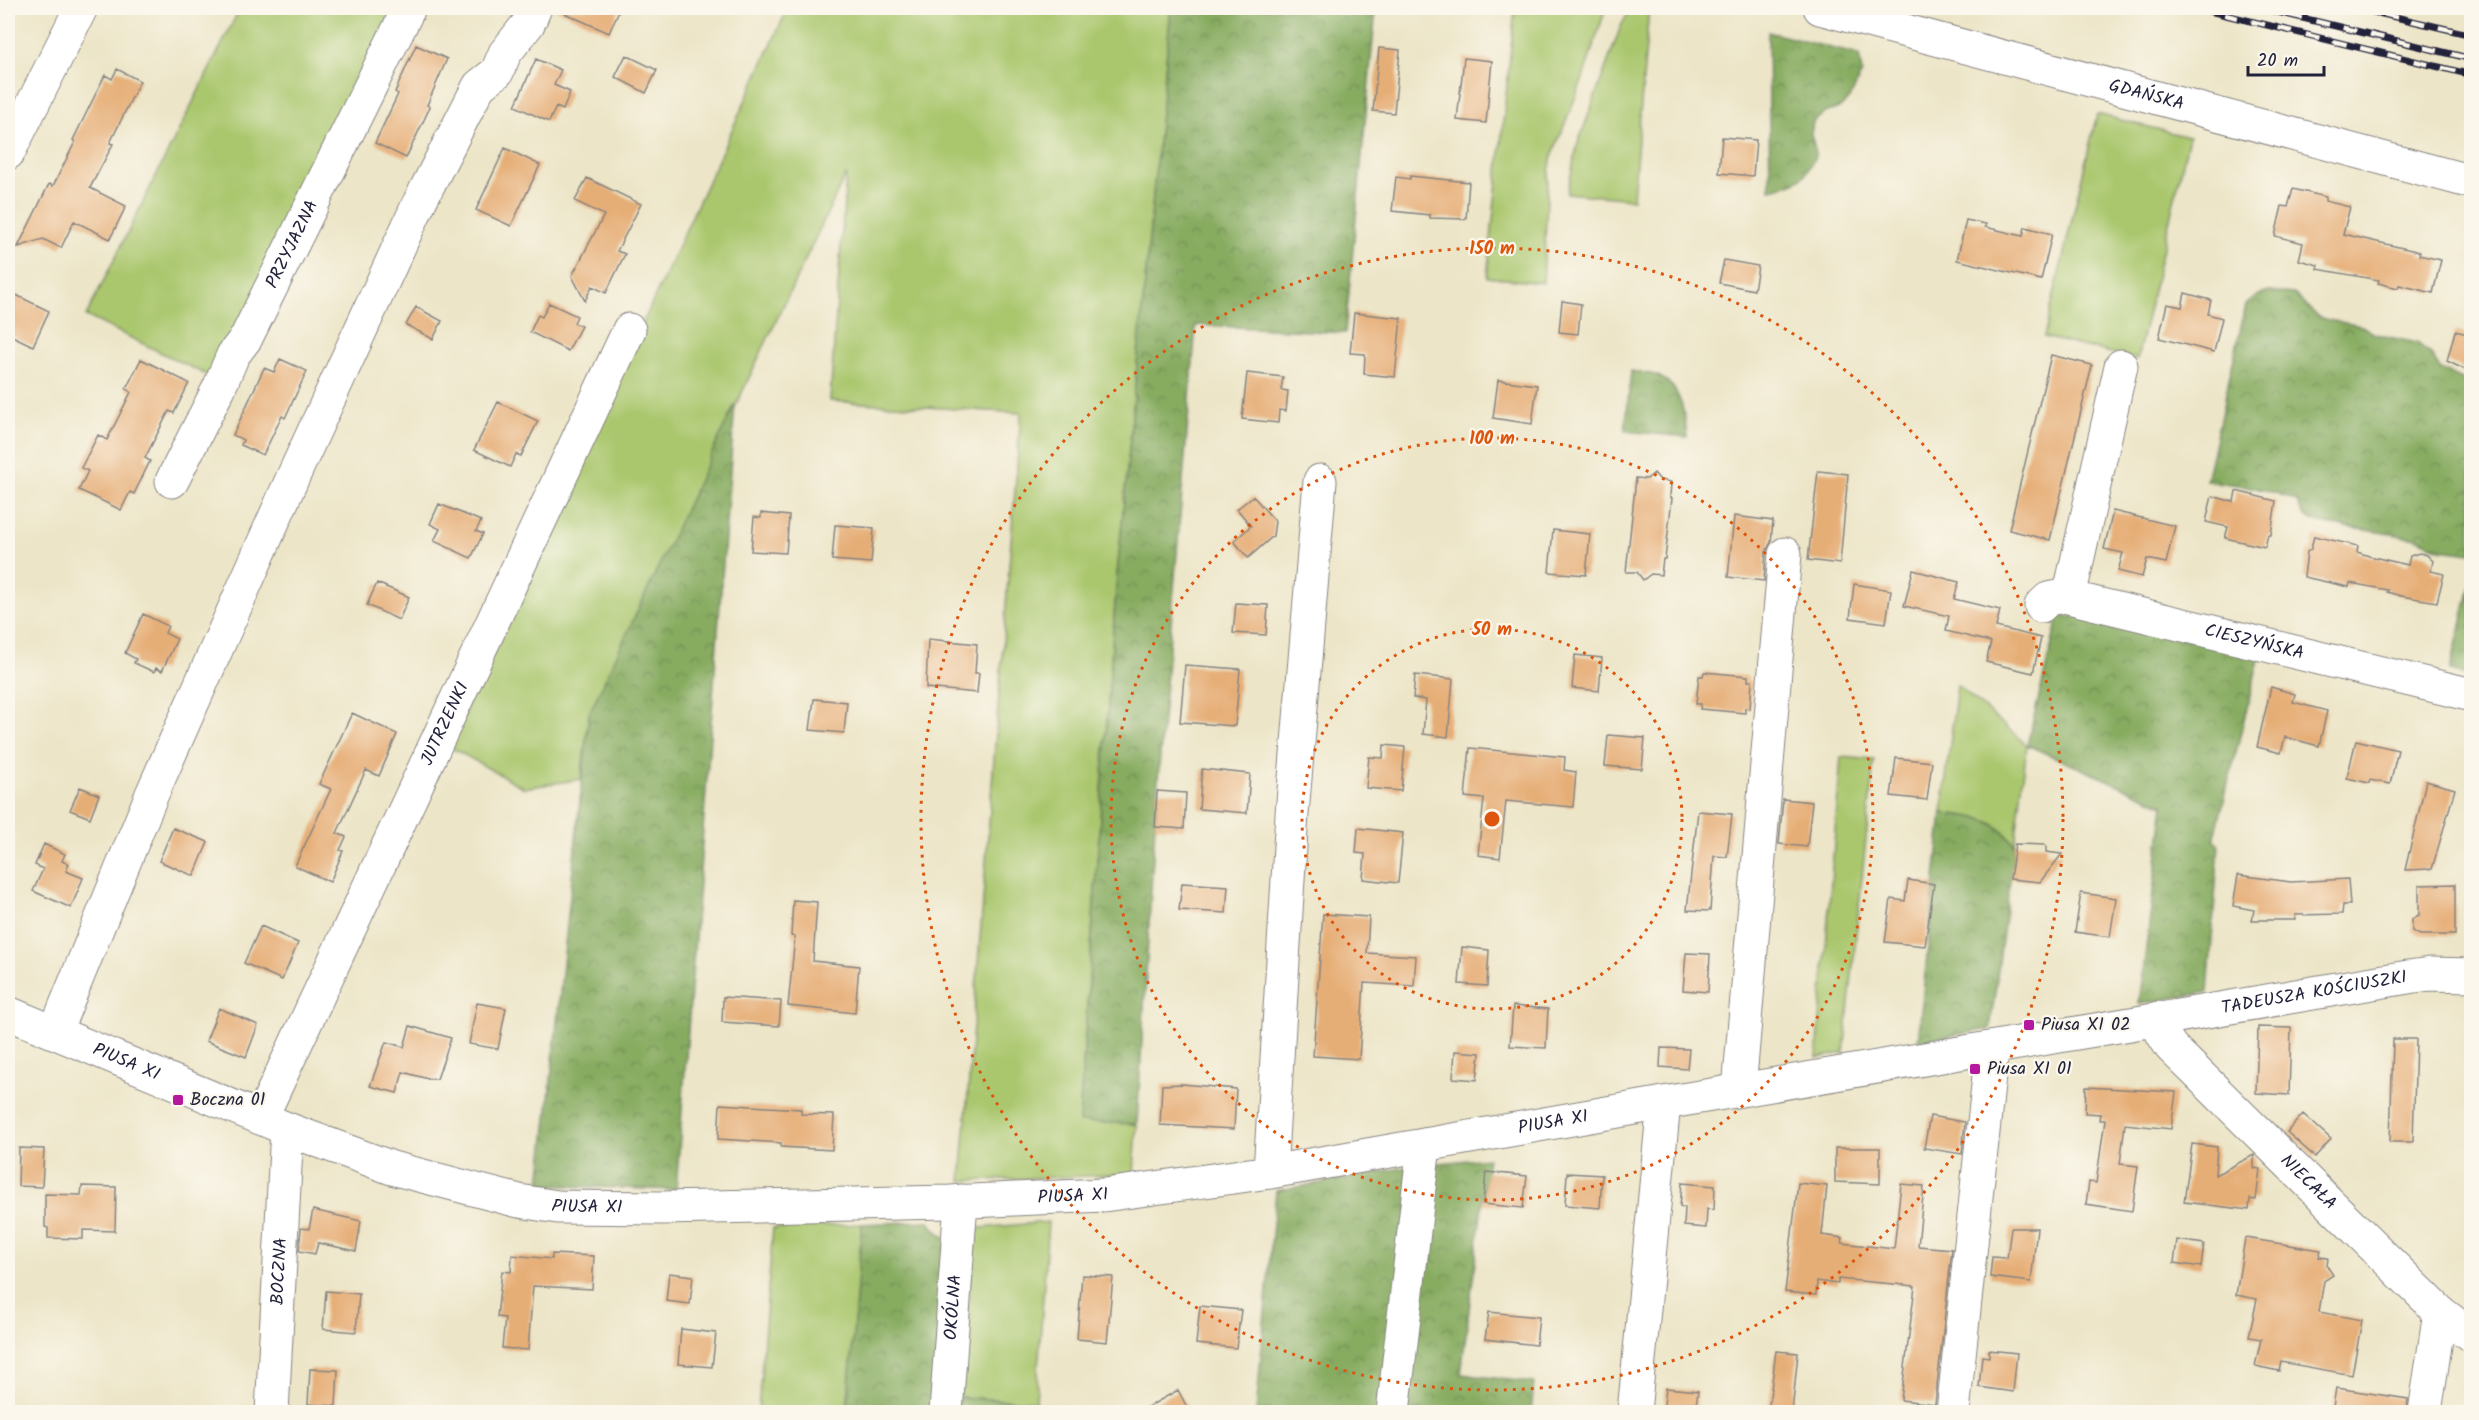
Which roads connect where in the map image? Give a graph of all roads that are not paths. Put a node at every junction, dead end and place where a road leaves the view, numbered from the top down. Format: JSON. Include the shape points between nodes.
{"nodes":[{"id":1,"x":81,"y":8,"type":"edge"},
{"id":2,"x":409,"y":8,"type":"edge"},
{"id":3,"x":535,"y":8,"type":"edge"},
{"id":4,"x":1820,"y":8,"type":"edge"},
{"id":5,"x":8,"y":153,"type":"edge"},
{"id":6,"x":2472,"y":182,"type":"edge"},
{"id":7,"x":629,"y":330,"type":"dead end"},
{"id":8,"x":2121,"y":366,"type":"dead end"},
{"id":9,"x":172,"y":481,"type":"dead end"},
{"id":10,"x":1320,"y":481,"type":"dead end"},
{"id":11,"x":1328,"y":528,"type":"dead end"},
{"id":12,"x":1785,"y":554,"type":"dead end"},
{"id":13,"x":2472,"y":695,"type":"edge"},
{"id":14,"x":2472,"y":975,"type":"edge"},
{"id":15,"x":8,"y":1013,"type":"edge"},
{"id":16,"x":2158,"y":1018,"type":"junction"},
{"id":17,"x":55,"y":1032,"type":"junction"},
{"id":18,"x":1992,"y":1048,"type":"junction"},
{"id":19,"x":1739,"y":1090,"type":"junction"},
{"id":20,"x":1664,"y":1102,"type":"junction"},
{"id":21,"x":274,"y":1124,"type":"junction"},
{"id":22,"x":1424,"y":1145,"type":"junction"},
{"id":23,"x":1279,"y":1170,"type":"junction"},
{"id":24,"x":961,"y":1201,"type":"junction"},
{"id":25,"x":2440,"y":1312,"type":"junction"},
{"id":26,"x":2472,"y":1336,"type":"edge"},
{"id":27,"x":272,"y":1413,"type":"edge"},
{"id":28,"x":946,"y":1413,"type":"edge"},
{"id":29,"x":1393,"y":1413,"type":"edge"},
{"id":30,"x":1634,"y":1413,"type":"edge"},
{"id":31,"x":1953,"y":1413,"type":"edge"},
{"id":32,"x":2426,"y":1413,"type":"edge"}],
"edges":[{"from":1,"to":5,"type":"street"},
{"from":2,"to":9,"type":"street","name":"PRZYJAZNA"},
{"from":3,"to":17,"type":"street","via":[[497,72],[479,86],[420,201],[152,794]]},
{"from":4,"to":6,"type":"street","name":"GDAŃSKA"},
{"from":7,"to":21,"type":"street","name":"JUTRZENKI"},
{"from":8,"to":13,"type":"street","name":"CIESZYŃSKA","via":[[2055,601]]},
{"from":10,"to":23,"type":"street","via":[[1292,814]]},
{"from":11,"to":23,"type":"street"},
{"from":12,"to":19,"type":"street"},
{"from":14,"to":16,"type":"street","name":"TADEUSZA KOŚCIUSZKI","via":[[2430,974]]},
{"from":15,"to":17,"type":"street","name":"PIUSA XI"},
{"from":16,"to":18,"type":"street","name":"PIUSA XI"},
{"from":16,"to":25,"type":"street","name":"NIECAŁA","via":[[2171,1047]]},
{"from":17,"to":21,"type":"street","name":"PIUSA XI"},
{"from":18,"to":19,"type":"street","name":"PIUSA XI"},
{"from":18,"to":31,"type":"street"},
{"from":19,"to":20,"type":"street","name":"PIUSA XI"},
{"from":20,"to":22,"type":"street","name":"PIUSA XI"},
{"from":20,"to":30,"type":"street"},
{"from":21,"to":24,"type":"street","name":"PIUSA XI","via":[[392,1168],[519,1201],[558,1207]]},
{"from":21,"to":27,"type":"street","name":"BOCZNA"},
{"from":22,"to":23,"type":"street","name":"PIUSA XI"},
{"from":22,"to":29,"type":"street"},
{"from":23,"to":24,"type":"street","name":"PIUSA XI","via":[[1104,1195]]},
{"from":24,"to":28,"type":"street","name":"OKÓLNA"},
{"from":25,"to":26,"type":"street","name":"NIECAŁA"},
{"from":25,"to":32,"type":"street"}]}
